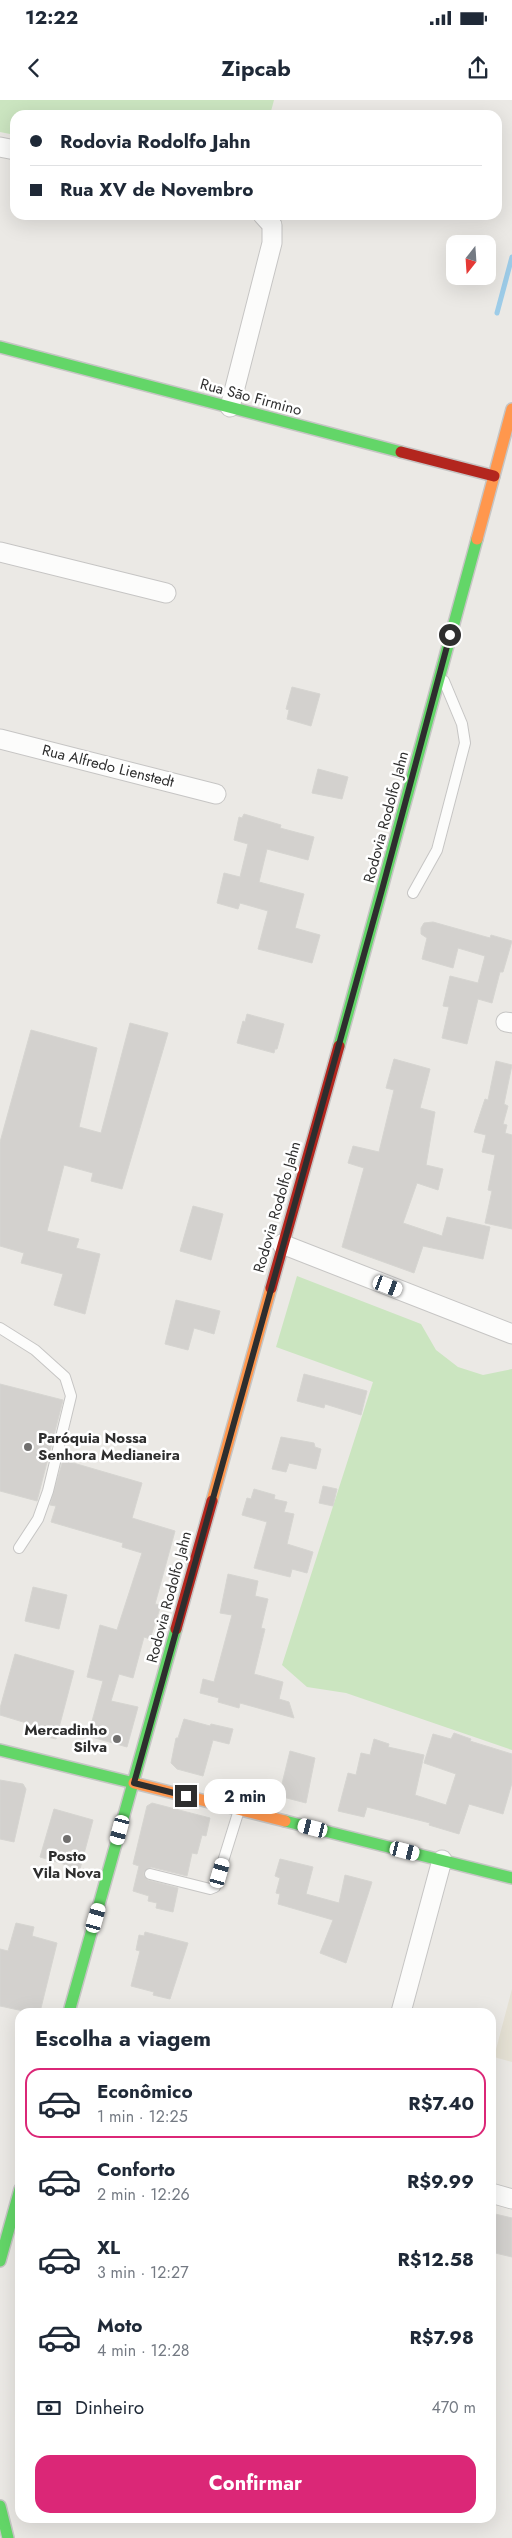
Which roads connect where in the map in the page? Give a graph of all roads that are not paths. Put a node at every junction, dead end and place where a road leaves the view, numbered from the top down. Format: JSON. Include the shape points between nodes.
{"nodes":[{"id":1,"x":267,"y":220,"type":"edge"},
{"id":2,"x":0,"y":347,"type":"edge"},
{"id":3,"x":230,"y":407,"type":"junction"},
{"id":4,"x":512,"y":409,"type":"edge"},
{"id":5,"x":494,"y":476,"type":"junction"},
{"id":6,"x":0,"y":552,"type":"edge"},
{"id":7,"x":166,"y":593,"type":"dead end"},
{"id":8,"x":440,"y":670,"type":"junction"},
{"id":9,"x":0,"y":739,"type":"edge"},
{"id":10,"x":216,"y":794,"type":"dead end"},
{"id":11,"x":412,"y":893,"type":"dead end"},
{"id":12,"x":282,"y":1244,"type":"junction"},
{"id":13,"x":0,"y":1328,"type":"edge"},
{"id":14,"x":512,"y":1334,"type":"edge"},
{"id":15,"x":19,"y":1548,"type":"dead end"},
{"id":16,"x":0,"y":1750,"type":"edge"},
{"id":17,"x":134,"y":1783,"type":"junction"},
{"id":18,"x":239,"y":1809,"type":"junction"},
{"id":19,"x":442,"y":1860,"type":"junction"},
{"id":20,"x":150,"y":1874,"type":"dead end"},
{"id":21,"x":512,"y":1878,"type":"edge"},
{"id":22,"x":70,"y":2008,"type":"edge"},
{"id":23,"x":402,"y":2008,"type":"edge"},
{"id":24,"x":496,"y":2194,"type":"edge"},
{"id":25,"x":512,"y":2199,"type":"edge"},
{"id":26,"x":15,"y":2207,"type":"edge"},
{"id":27,"x":0,"y":2261,"type":"edge"},
{"id":28,"x":0,"y":2506,"type":"edge"},
{"id":29,"x":8,"y":2538,"type":"edge"}],
"edges":[{"from":1,"to":3,"type":"street","via":[[272,226],[272,243]]},
{"from":2,"to":3,"type":"main road","name":"Rua São Firmino"},
{"from":3,"to":5,"type":"main road","name":"Rua São Firmino"},
{"from":4,"to":5,"type":"main road","name":"Rodovia Rodolfo Jahn"},
{"from":5,"to":8,"type":"main road","name":"Rodovia Rodolfo Jahn"},
{"from":6,"to":7,"type":"street"},
{"from":8,"to":11,"type":"lane","via":[[462,724],[465,744],[437,850]]},
{"from":8,"to":12,"type":"main road","name":"Rodovia Rodolfo Jahn"},
{"from":9,"to":10,"type":"street","name":"Rua Alfredo Lienstedt"},
{"from":12,"to":14,"type":"street"},
{"from":12,"to":17,"type":"main road","name":"Rodovia Rodolfo Jahn"},
{"from":13,"to":15,"type":"lane","via":[[35,1350],[64,1377],[71,1396],[48,1491],[38,1519]]},
{"from":16,"to":17,"type":"main road"},
{"from":17,"to":18,"type":"main road"},
{"from":17,"to":22,"type":"main road","name":"Rodovia Rodolfo Jahn"},
{"from":18,"to":19,"type":"main road"},
{"from":18,"to":20,"type":"lane","via":[[215,1887],[210,1889]]},
{"from":19,"to":21,"type":"main road"},
{"from":19,"to":23,"type":"street"},
{"from":24,"to":25,"type":"street"},
{"from":26,"to":27,"type":"main road"},
{"from":28,"to":29,"type":"main road"}]}
